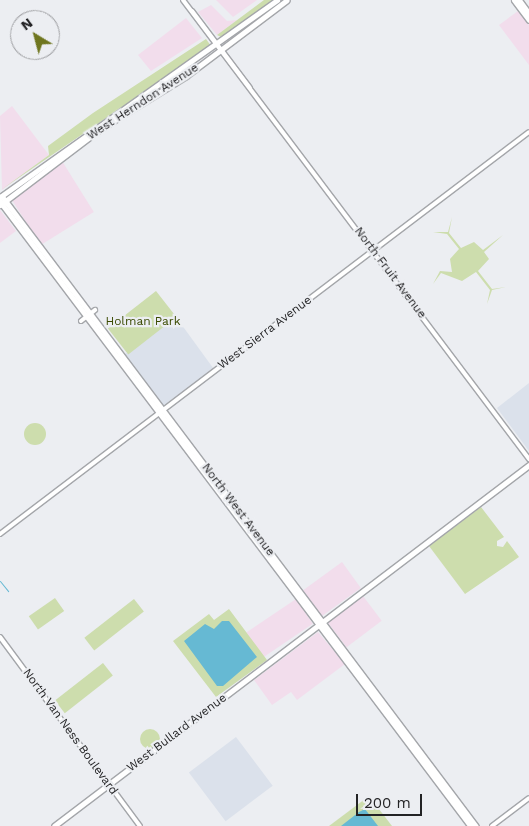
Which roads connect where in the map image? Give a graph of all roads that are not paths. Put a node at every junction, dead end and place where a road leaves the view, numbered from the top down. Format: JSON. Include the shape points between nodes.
{"nodes":[{"id":1,"x":183,"y":0,"type":"edge"},
{"id":2,"x":277,"y":0,"type":"edge"},
{"id":3,"x":287,"y":0,"type":"edge"},
{"id":4,"x":514,"y":0,"type":"edge"},
{"id":5,"x":519,"y":0,"type":"edge"},
{"id":6,"x":529,"y":14,"type":"edge"},
{"id":7,"x":529,"y":20,"type":"edge"},
{"id":8,"x":220,"y":47,"type":"junction"},
{"id":9,"x":529,"y":132,"type":"edge"},
{"id":10,"x":1,"y":200,"type":"edge"},
{"id":11,"x":18,"y":225,"type":"junction"},
{"id":12,"x":33,"y":237,"type":"junction"},
{"id":13,"x":37,"y":246,"type":"junction"},
{"id":14,"x":373,"y":251,"type":"junction"},
{"id":15,"x":91,"y":314,"type":"junction"},
{"id":16,"x":81,"y":321,"type":"dead end"},
{"id":17,"x":162,"y":412,"type":"junction"},
{"id":18,"x":529,"y":459,"type":"edge"},
{"id":19,"x":529,"y":465,"type":"edge"},
{"id":20,"x":0,"y":534,"type":"edge"},
{"id":21,"x":321,"y":624,"type":"junction"},
{"id":22,"x":0,"y":637,"type":"edge"},
{"id":23,"x":354,"y":672,"type":"junction"},
{"id":24,"x":381,"y":701,"type":"junction"},
{"id":25,"x":109,"y":784,"type":"junction"},
{"id":26,"x":529,"y":798,"type":"edge"},
{"id":27,"x":54,"y":826,"type":"edge"},
{"id":28,"x":140,"y":826,"type":"edge"},
{"id":29,"x":471,"y":826,"type":"edge"},
{"id":30,"x":476,"y":826,"type":"edge"},
{"id":31,"x":492,"y":826,"type":"edge"}],
"edges":[{"from":1,"to":8,"type":"street","name":"North Fruit Avenue"},
{"from":2,"to":8,"type":"main road","name":"West Herndon Avenue"},
{"from":3,"to":8,"type":"main road","name":"West Herndon Avenue"},
{"from":4,"to":7,"type":"main road"},
{"from":5,"to":6,"type":"main road"},
{"from":8,"to":10,"type":"main road","name":"West Herndon Avenue","via":[[103,121]]},
{"from":8,"to":14,"type":"street","name":"North Fruit Avenue"},
{"from":9,"to":14,"type":"street","name":"West Sierra Avenue"},
{"from":10,"to":11,"type":"main road","name":"North West Avenue"},
{"from":10,"to":12,"type":"main road","name":"North West Avenue"},
{"from":11,"to":12,"type":"main road"},
{"from":11,"to":13,"type":"main road","name":"North West Avenue"},
{"from":12,"to":13,"type":"main road","name":"North West Avenue"},
{"from":13,"to":15,"type":"main road","name":"North West Avenue"},
{"from":13,"to":15,"type":"main road","name":"North West Avenue"},
{"from":14,"to":17,"type":"street","name":"West Sierra Avenue"},
{"from":14,"to":18,"type":"street","name":"North Fruit Avenue"},
{"from":15,"to":16,"type":"street"},
{"from":15,"to":17,"type":"main road","name":"North West Avenue"},
{"from":17,"to":20,"type":"street","name":"West Sierra Avenue"},
{"from":17,"to":21,"type":"main road","name":"North West Avenue"},
{"from":19,"to":21,"type":"main road","name":"West Bullard Avenue"},
{"from":21,"to":23,"type":"main road","name":"North West Avenue"},
{"from":21,"to":24,"type":"main road","name":"North West Avenue"},
{"from":21,"to":25,"type":"main road","name":"West Bullard Avenue"},
{"from":22,"to":25,"type":"street","name":"North Van Ness Boulevard"},
{"from":23,"to":24,"type":"main road"},
{"from":23,"to":29,"type":"main road","name":"North West Avenue"},
{"from":24,"to":30,"type":"main road","name":"North West Avenue"},
{"from":25,"to":27,"type":"main road","name":"West Bullard Avenue"},
{"from":25,"to":28,"type":"street","name":"North Van Ness Boulevard"},
{"from":26,"to":31,"type":"street"}]}
